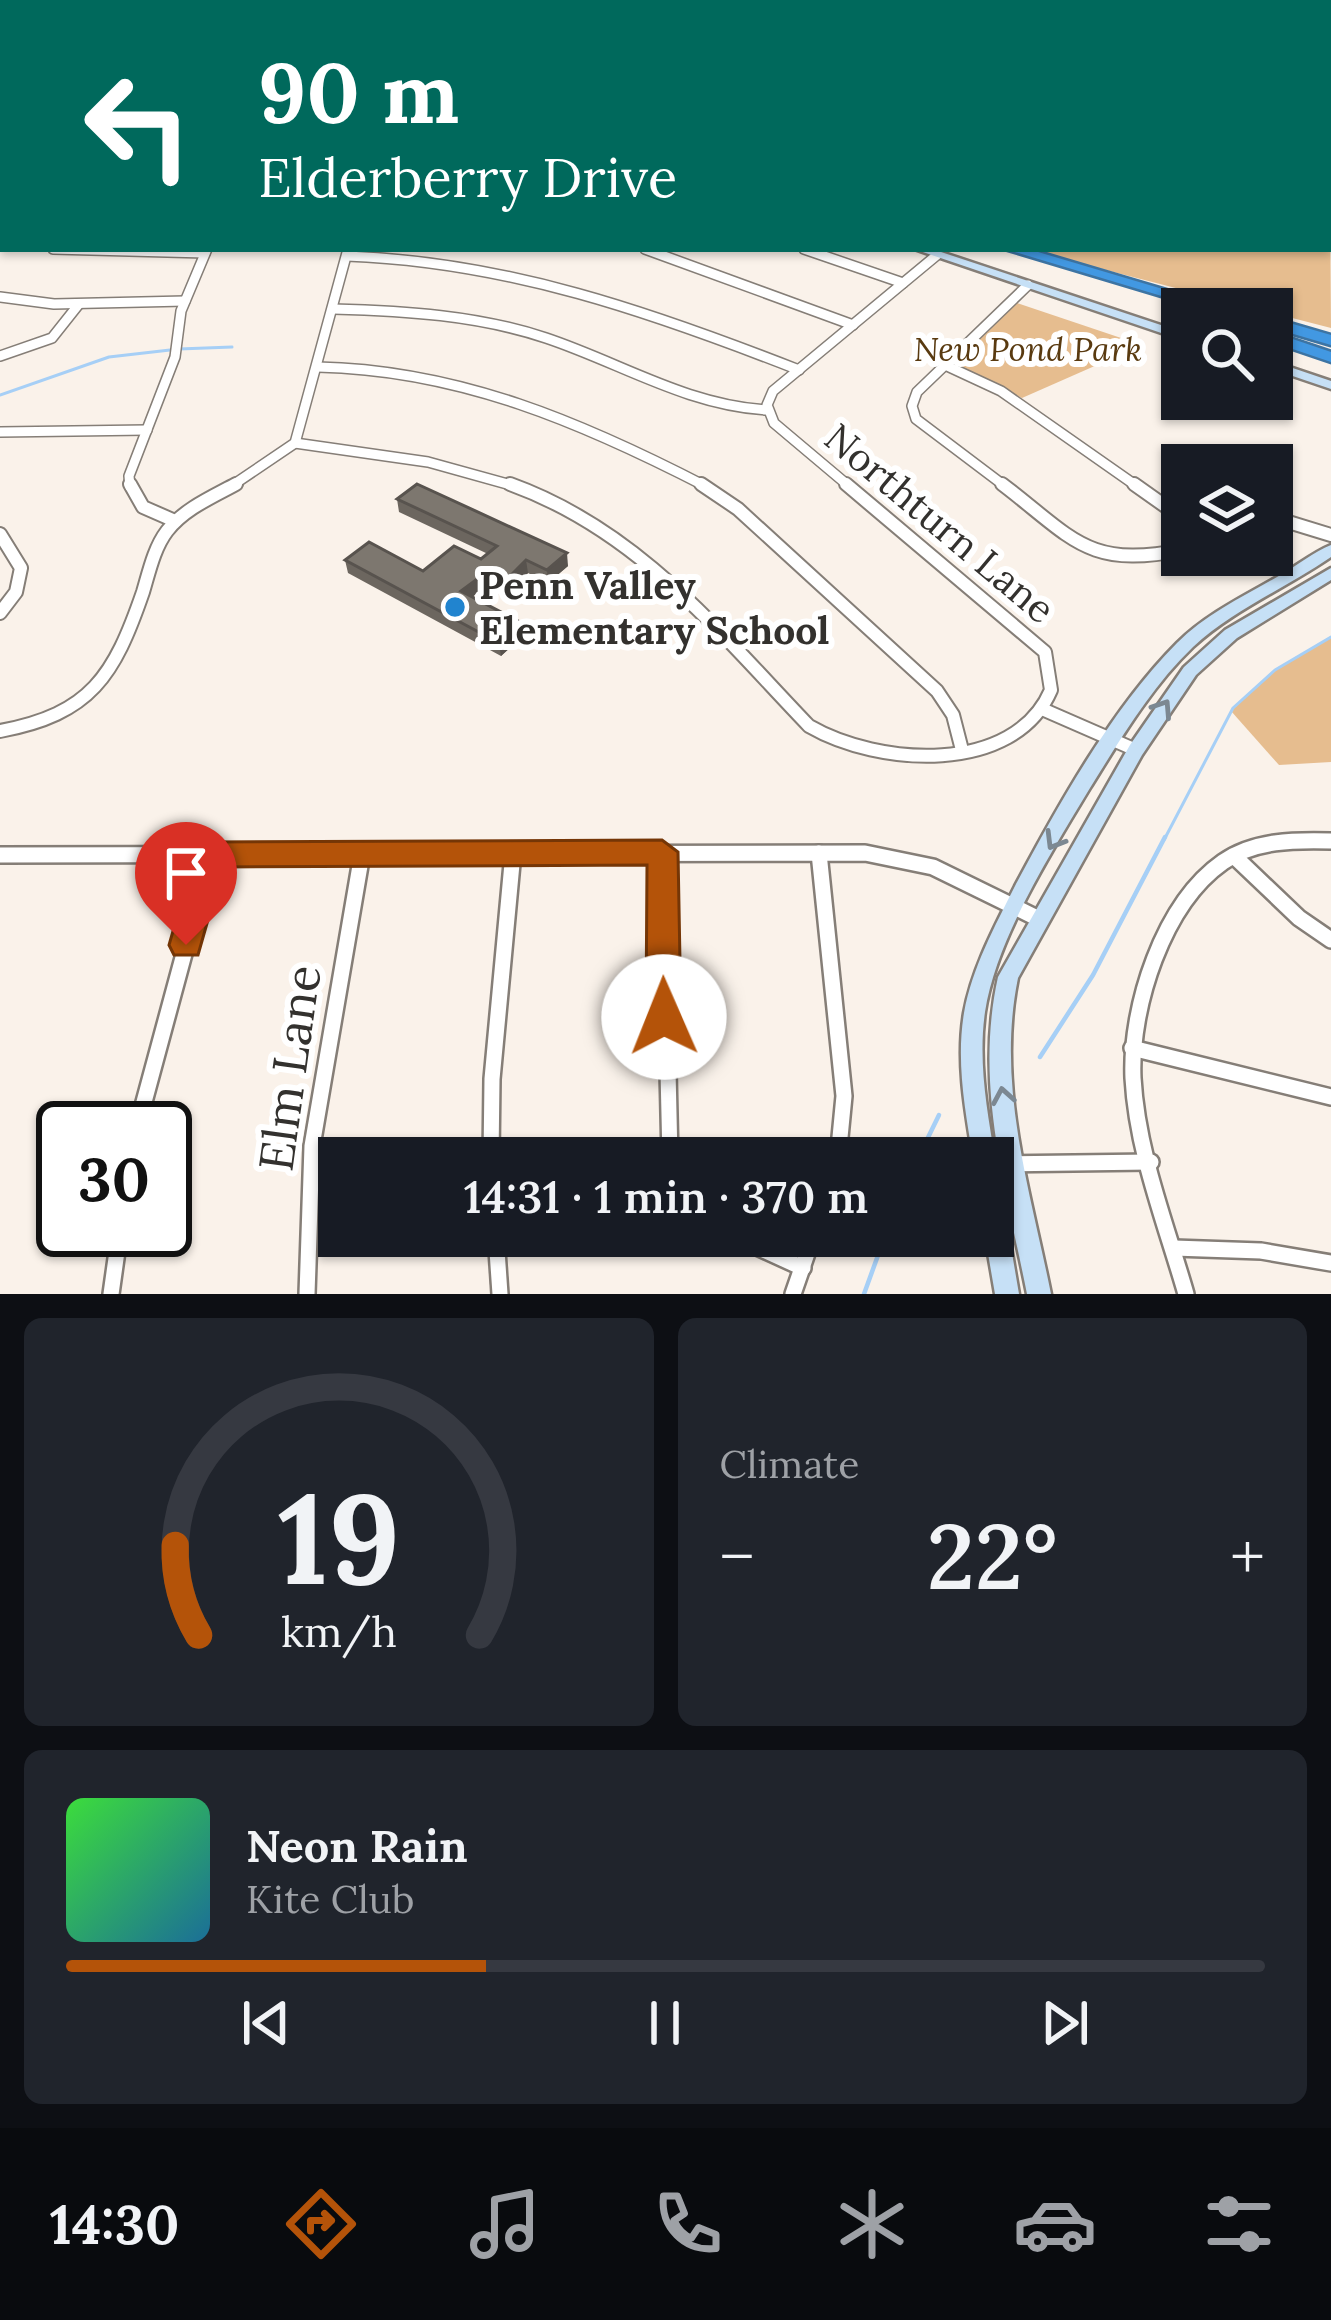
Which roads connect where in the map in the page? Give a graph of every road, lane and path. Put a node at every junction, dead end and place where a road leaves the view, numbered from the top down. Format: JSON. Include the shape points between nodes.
{"nodes":[{"id":1,"x":206,"y":252,"type":"edge"},
{"id":2,"x":653,"y":252,"type":"edge"},
{"id":3,"x":813,"y":252,"type":"edge"},
{"id":4,"x":929,"y":252,"type":"edge"},
{"id":5,"x":1002,"y":252,"type":"edge"},
{"id":6,"x":1022,"y":252,"type":"edge"},
{"id":7,"x":347,"y":253,"type":"edge"},
{"id":8,"x":938,"y":255,"type":"junction"},
{"id":9,"x":1089,"y":271,"type":"junction"},
{"id":10,"x":903,"y":283,"type":"junction"},
{"id":11,"x":1028,"y":285,"type":"junction"},
{"id":12,"x":1161,"y":289,"type":"edge"},
{"id":13,"x":1161,"y":292,"type":"edge"},
{"id":14,"x":1145,"y":293,"type":"junction"},
{"id":15,"x":0,"y":297,"type":"edge"},
{"id":16,"x":1161,"y":298,"type":"edge"},
{"id":17,"x":1161,"y":298,"type":"edge"},
{"id":18,"x":185,"y":301,"type":"junction"},
{"id":19,"x":79,"y":304,"type":"junction"},
{"id":20,"x":333,"y":309,"type":"junction"},
{"id":21,"x":853,"y":325,"type":"junction"},
{"id":22,"x":1161,"y":329,"type":"edge"},
{"id":23,"x":1293,"y":331,"type":"edge"},
{"id":24,"x":1293,"y":337,"type":"edge"},
{"id":25,"x":1331,"y":339,"type":"edge"},
{"id":26,"x":0,"y":356,"type":"edge"},
{"id":27,"x":1331,"y":357,"type":"edge"},
{"id":28,"x":945,"y":365,"type":"junction"},
{"id":29,"x":318,"y":367,"type":"junction"},
{"id":30,"x":799,"y":370,"type":"junction"},
{"id":31,"x":1293,"y":372,"type":"edge"},
{"id":32,"x":1331,"y":385,"type":"edge"},
{"id":33,"x":767,"y":410,"type":"junction"},
{"id":34,"x":147,"y":430,"type":"junction"},
{"id":35,"x":0,"y":432,"type":"edge"},
{"id":36,"x":295,"y":443,"type":"junction"},
{"id":37,"x":1161,"y":503,"type":"edge"},
{"id":38,"x":176,"y":521,"type":"junction"},
{"id":39,"x":1293,"y":523,"type":"edge"},
{"id":40,"x":0,"y":534,"type":"edge"},
{"id":41,"x":1331,"y":535,"type":"edge"},
{"id":42,"x":1331,"y":550,"type":"edge"},
{"id":43,"x":1161,"y":554,"type":"edge"},
{"id":44,"x":1331,"y":573,"type":"edge"},
{"id":45,"x":0,"y":613,"type":"edge"},
{"id":46,"x":1042,"y":709,"type":"junction"},
{"id":47,"x":0,"y":731,"type":"edge"},
{"id":48,"x":1114,"y":740,"type":"junction"},
{"id":49,"x":962,"y":750,"type":"junction"},
{"id":50,"x":1136,"y":750,"type":"junction"},
{"id":51,"x":1331,"y":841,"type":"edge"},
{"id":52,"x":662,"y":852,"type":"junction"},
{"id":53,"x":513,"y":853,"type":"junction"},
{"id":54,"x":820,"y":853,"type":"junction"},
{"id":55,"x":211,"y":854,"type":"junction"},
{"id":56,"x":362,"y":854,"type":"junction"},
{"id":57,"x":0,"y":855,"type":"edge"},
{"id":58,"x":1234,"y":856,"type":"junction"},
{"id":59,"x":1015,"y":906,"type":"junction"},
{"id":60,"x":1039,"y":919,"type":"junction"},
{"id":61,"x":1331,"y":940,"type":"edge"},
{"id":62,"x":1132,"y":1048,"type":"junction"},
{"id":63,"x":1331,"y":1097,"type":"edge"},
{"id":64,"x":143,"y":1101,"type":"edge"},
{"id":65,"x":491,"y":1137,"type":"edge"},
{"id":66,"x":669,"y":1137,"type":"edge"},
{"id":67,"x":840,"y":1137,"type":"edge"},
{"id":68,"x":981,"y":1137,"type":"edge"},
{"id":69,"x":1151,"y":1162,"type":"junction"},
{"id":70,"x":1015,"y":1165,"type":"junction"},
{"id":71,"x":1174,"y":1248,"type":"junction"},
{"id":72,"x":116,"y":1257,"type":"edge"},
{"id":73,"x":497,"y":1257,"type":"edge"},
{"id":74,"x":778,"y":1257,"type":"edge"},
{"id":75,"x":806,"y":1257,"type":"edge"},
{"id":76,"x":1001,"y":1257,"type":"edge"},
{"id":77,"x":1331,"y":1263,"type":"edge"},
{"id":78,"x":802,"y":1268,"type":"junction"},
{"id":79,"x":111,"y":1294,"type":"edge"},
{"id":80,"x":308,"y":1294,"type":"edge"},
{"id":81,"x":500,"y":1294,"type":"edge"},
{"id":82,"x":793,"y":1294,"type":"edge"},
{"id":83,"x":1007,"y":1294,"type":"edge"},
{"id":84,"x":1040,"y":1294,"type":"edge"},
{"id":85,"x":1186,"y":1294,"type":"edge"}],
"edges":[{"from":1,"to":18,"type":"street"},
{"from":2,"to":21,"type":"street"},
{"from":3,"to":10,"type":"street"},
{"from":4,"to":8,"type":"main road"},
{"from":5,"to":14,"type":"highway"},
{"from":6,"to":9,"type":"highway"},
{"from":7,"to":20,"type":"street"},
{"from":7,"to":30,"type":"street","via":[[587,289]]},
{"from":8,"to":10,"type":"street"},
{"from":8,"to":11,"type":"main road"},
{"from":9,"to":12,"type":"highway"},
{"from":9,"to":13,"type":"highway"},
{"from":10,"to":21,"type":"street"},
{"from":11,"to":22,"type":"main road"},
{"from":11,"to":28,"type":"street"},
{"from":14,"to":16,"type":"highway"},
{"from":14,"to":17,"type":"highway"},
{"from":15,"to":19,"type":"street"},
{"from":18,"to":19,"type":"street"},
{"from":18,"to":34,"type":"street","via":[[175,357]]},
{"from":19,"to":26,"type":"street","via":[[52,338]]},
{"from":20,"to":29,"type":"street"},
{"from":20,"to":33,"type":"street","via":[[519,332],[708,405]]},
{"from":21,"to":30,"type":"street"},
{"from":23,"to":25,"type":"highway"},
{"from":24,"to":27,"type":"highway"},
{"from":28,"to":37,"type":"street","via":[[1001,391]]},
{"from":28,"to":43,"type":"street","via":[[913,399],[922,426],[1087,549],[1132,560]]},
{"from":29,"to":36,"type":"street"},
{"from":29,"to":49,"type":"street","via":[[386,369],[481,388],[707,488],[937,692]]},
{"from":30,"to":33,"type":"street","via":[[772,392]]},
{"from":31,"to":32,"type":"main road"},
{"from":33,"to":46,"type":"street","name":"Northturn Lane","via":[[1036,640],[1053,670]]},
{"from":34,"to":35,"type":"street"},
{"from":34,"to":38,"type":"street","via":[[130,493]]},
{"from":36,"to":38,"type":"street"},
{"from":36,"to":49,"type":"street","via":[[488,475],[629,546],[817,732],[871,750]]},
{"from":38,"to":47,"type":"street","via":[[159,543],[104,683],[53,718]]},
{"from":39,"to":41,"type":"street"},
{"from":40,"to":45,"type":"street","via":[[21,568]]},
{"from":42,"to":48,"type":"main road","via":[[1181,648]]},
{"from":50,"to":44,"type":"main road","one_way":true,"via":[[1211,650]]},
{"from":46,"to":48,"type":"street"},
{"from":46,"to":49,"type":"street","via":[[1004,742]]},
{"from":48,"to":50,"type":"street"},
{"from":48,"to":59,"type":"main road","one_way":true},
{"from":50,"to":60,"type":"main road"},
{"from":51,"to":58,"type":"street","via":[[1278,843]]},
{"from":52,"to":53,"type":"street"},
{"from":52,"to":54,"type":"street"},
{"from":52,"to":66,"type":"street"},
{"from":53,"to":56,"type":"street"},
{"from":53,"to":65,"type":"street"},
{"from":54,"to":59,"type":"street","via":[[911,860]]},
{"from":54,"to":67,"type":"street","via":[[844,1096]]},
{"from":55,"to":56,"type":"street"},
{"from":55,"to":57,"type":"street"},
{"from":55,"to":64,"type":"street"},
{"from":56,"to":80,"type":"street","name":"Elm Lane","via":[[312,1146]]},
{"from":58,"to":61,"type":"street"},
{"from":58,"to":62,"type":"street","via":[[1208,874],[1177,922],[1141,1001]]},
{"from":59,"to":60,"type":"street"},
{"from":59,"to":68,"type":"main road","via":[[985,969],[972,1029]]},
{"from":70,"to":60,"type":"main road","one_way":true,"via":[[998,1016]]},
{"from":62,"to":63,"type":"street"},
{"from":62,"to":69,"type":"street"},
{"from":69,"to":70,"type":"street"},
{"from":69,"to":71,"type":"street"},
{"from":70,"to":84,"type":"main road"},
{"from":71,"to":77,"type":"street","via":[[1261,1250]]},
{"from":71,"to":85,"type":"street"},
{"from":72,"to":79,"type":"street"},
{"from":73,"to":81,"type":"street"},
{"from":74,"to":78,"type":"street"},
{"from":75,"to":78,"type":"street"},
{"from":76,"to":83,"type":"main road"},
{"from":78,"to":82,"type":"street"}]}
